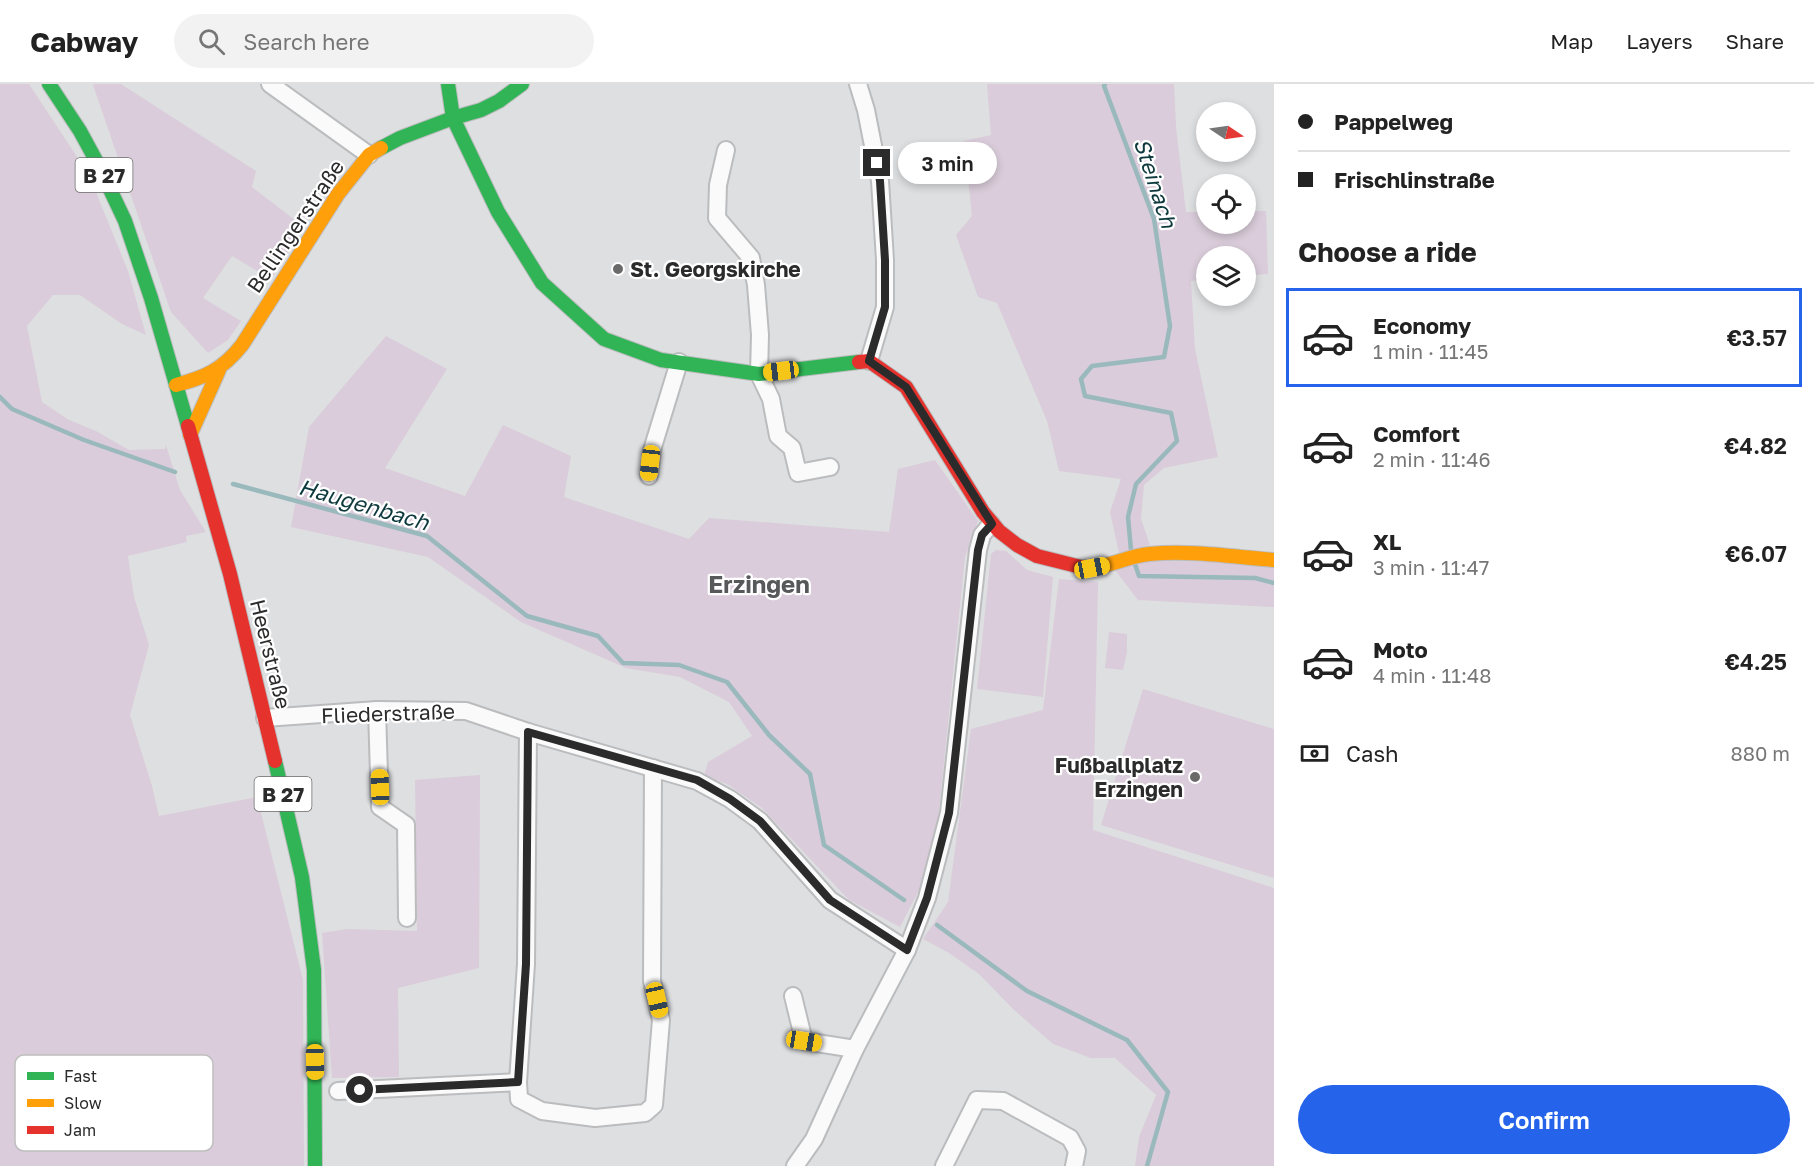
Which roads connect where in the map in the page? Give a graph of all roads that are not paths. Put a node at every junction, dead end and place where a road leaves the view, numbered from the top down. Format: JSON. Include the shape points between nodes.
{"nodes":[{"id":1,"x":50,"y":84,"type":"edge"},
{"id":2,"x":270,"y":84,"type":"edge"},
{"id":3,"x":448,"y":84,"type":"edge"},
{"id":4,"x":522,"y":84,"type":"edge"},
{"id":5,"x":858,"y":84,"type":"edge"},
{"id":6,"x":453,"y":118,"type":"junction"},
{"id":7,"x":726,"y":150,"type":"dead end"},
{"id":8,"x":369,"y":155,"type":"junction"},
{"id":9,"x":869,"y":361,"type":"junction"},
{"id":10,"x":679,"y":362,"type":"junction"},
{"id":11,"x":219,"y":370,"type":"junction"},
{"id":12,"x":759,"y":374,"type":"junction"},
{"id":13,"x":176,"y":386,"type":"junction"},
{"id":14,"x":190,"y":435,"type":"junction"},
{"id":15,"x":830,"y":467,"type":"dead end"},
{"id":16,"x":649,"y":476,"type":"dead end"},
{"id":17,"x":992,"y":524,"type":"junction"},
{"id":18,"x":1274,"y":560,"type":"edge"},
{"id":19,"x":377,"y":710,"type":"junction"},
{"id":20,"x":265,"y":718,"type":"junction"},
{"id":21,"x":528,"y":732,"type":"junction"},
{"id":22,"x":653,"y":768,"type":"junction"},
{"id":23,"x":407,"y":918,"type":"dead end"},
{"id":24,"x":907,"y":950,"type":"junction"},
{"id":25,"x":793,"y":996,"type":"dead end"},
{"id":26,"x":855,"y":1049,"type":"junction"},
{"id":27,"x":518,"y":1082,"type":"junction"},
{"id":28,"x":338,"y":1091,"type":"dead end"},
{"id":29,"x":315,"y":1166,"type":"edge"},
{"id":30,"x":795,"y":1166,"type":"edge"},
{"id":31,"x":944,"y":1166,"type":"edge"},
{"id":32,"x":1074,"y":1166,"type":"edge"}],
"edges":[{"from":1,"to":13,"type":"street","name":"Heerstraße","number":"B 27","via":[[80,131],[125,221]]},
{"from":2,"to":8,"type":"street"},
{"from":3,"to":6,"type":"street"},
{"from":4,"to":6,"type":"street","name":"Bellingerstraße","via":[[481,111]]},
{"from":5,"to":9,"type":"street","via":[[880,181],[885,260],[885,307]]},
{"from":6,"to":8,"type":"street","name":"Bellingerstraße","via":[[400,138]]},
{"from":6,"to":10,"type":"street","via":[[498,212],[542,283],[604,339],[661,360]]},
{"from":7,"to":12,"type":"street","via":[[718,184],[717,218],[750,258],[760,334]]},
{"from":8,"to":11,"type":"street","name":"Bellingerstraße","via":[[338,194],[242,345]]},
{"from":9,"to":12,"type":"street"},
{"from":9,"to":17,"type":"street","via":[[906,387]]},
{"from":10,"to":12,"type":"street"},
{"from":10,"to":16,"type":"street","via":[[652,450]]},
{"from":11,"to":13,"type":"street","name":"Bellingerstraße"},
{"from":11,"to":14,"type":"street","name":"Bellingerstraße"},
{"from":12,"to":15,"type":"street","via":[[771,399],[778,436],[792,448],[798,473]]},
{"from":13,"to":14,"type":"street","name":"Heerstraße","number":"B 27"},
{"from":14,"to":20,"type":"street","name":"Heerstraße","number":"B 27","via":[[230,574]]},
{"from":17,"to":18,"type":"street","via":[[1013,544],[1038,557],[1074,566],[1092,568],[1148,554],[1180,553]]},
{"from":17,"to":24,"type":"street","via":[[982,535],[978,550],[949,813],[927,898]]},
{"from":19,"to":20,"type":"street","name":"Fliederstraße"},
{"from":19,"to":21,"type":"street","name":"Fliederstraße","via":[[466,711]]},
{"from":19,"to":23,"type":"street","via":[[380,807],[406,825]]},
{"from":20,"to":29,"type":"street","name":"Heerstraße","number":"B 27","via":[[302,877],[314,970]]},
{"from":21,"to":22,"type":"street","name":"Fliederstraße"},
{"from":21,"to":27,"type":"street","via":[[526,964]]},
{"from":22,"to":24,"type":"street","name":"Fliederstraße","via":[[697,780],[730,799],[760,821],[830,900]]},
{"from":22,"to":27,"type":"street","via":[[652,981],[661,1020],[654,1105],[645,1113],[595,1118],[542,1111],[519,1099]]},
{"from":24,"to":26,"type":"street"},
{"from":25,"to":26,"type":"street","via":[[804,1041]]},
{"from":26,"to":30,"type":"street","via":[[814,1139]]},
{"from":27,"to":28,"type":"street"},
{"from":31,"to":32,"type":"street","via":[[977,1100],[1002,1101],[1070,1138],[1077,1151]]}]}
